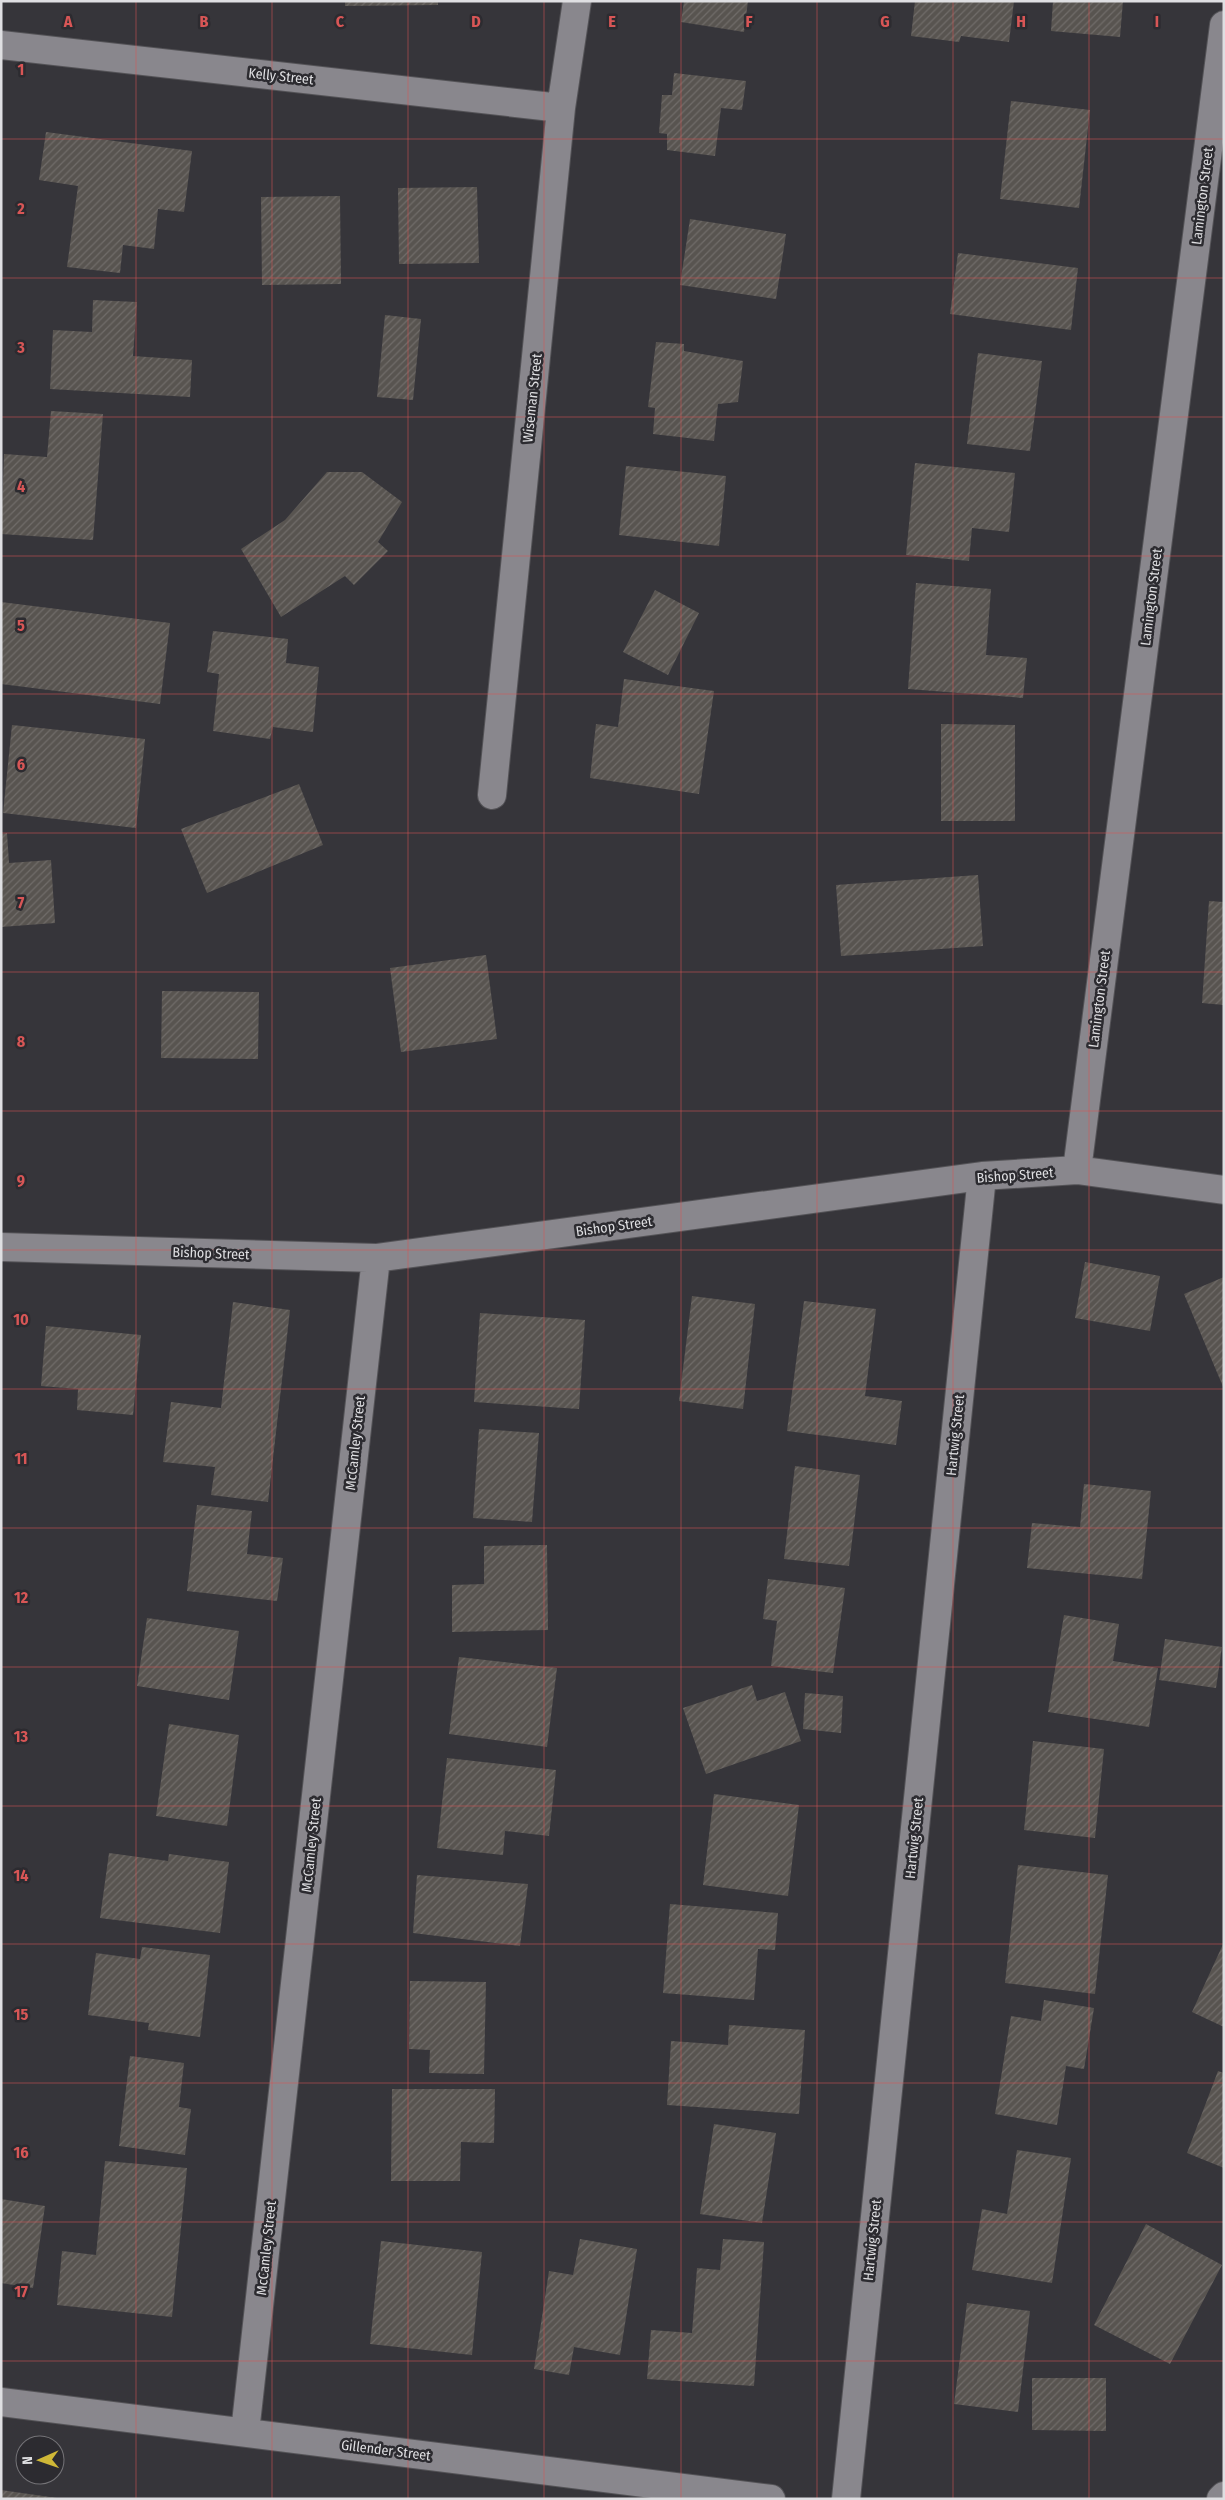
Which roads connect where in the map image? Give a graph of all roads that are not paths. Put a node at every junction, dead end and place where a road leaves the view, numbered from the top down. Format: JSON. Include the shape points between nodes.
{"nodes":[{"id":1,"x":577,"y":1,"type":"edge"},
{"id":2,"x":1224,"y":25,"type":"edge"},
{"id":3,"x":1,"y":45,"type":"edge"},
{"id":4,"x":561,"y":108,"type":"junction"},
{"id":5,"x":492,"y":795,"type":"dead end"},
{"id":6,"x":1077,"y":1170,"type":"junction"},
{"id":7,"x":982,"y":1176,"type":"junction"},
{"id":8,"x":1224,"y":1190,"type":"edge"},
{"id":9,"x":1,"y":1247,"type":"edge"},
{"id":10,"x":376,"y":1258,"type":"junction"},
{"id":11,"x":1,"y":2402,"type":"edge"},
{"id":12,"x":246,"y":2432,"type":"junction"},
{"id":13,"x":1224,"y":2496,"type":"edge"},
{"id":14,"x":771,"y":2499,"type":"edge"},
{"id":15,"x":846,"y":2499,"type":"edge"},
{"id":16,"x":1221,"y":2499,"type":"edge"}],
"edges":[{"from":1,"to":4,"type":"street","name":"Wiseman Street"},
{"from":2,"to":6,"type":"street","name":"Lamington Street"},
{"from":3,"to":4,"type":"street","name":"Kelly Street"},
{"from":4,"to":5,"type":"street","name":"Wiseman Street"},
{"from":6,"to":7,"type":"street","name":"Bishop Street"},
{"from":6,"to":8,"type":"street","name":"Bishop Street"},
{"from":7,"to":10,"type":"street","name":"Bishop Street"},
{"from":7,"to":15,"type":"street","name":"Hartwig Street"},
{"from":9,"to":10,"type":"street","name":"Bishop Street"},
{"from":10,"to":12,"type":"street","name":"McCamley Street"},
{"from":11,"to":12,"type":"street","name":"Gillender Street"},
{"from":12,"to":14,"type":"street","name":"Gillender Street"},
{"from":13,"to":16,"type":"street"}]}
